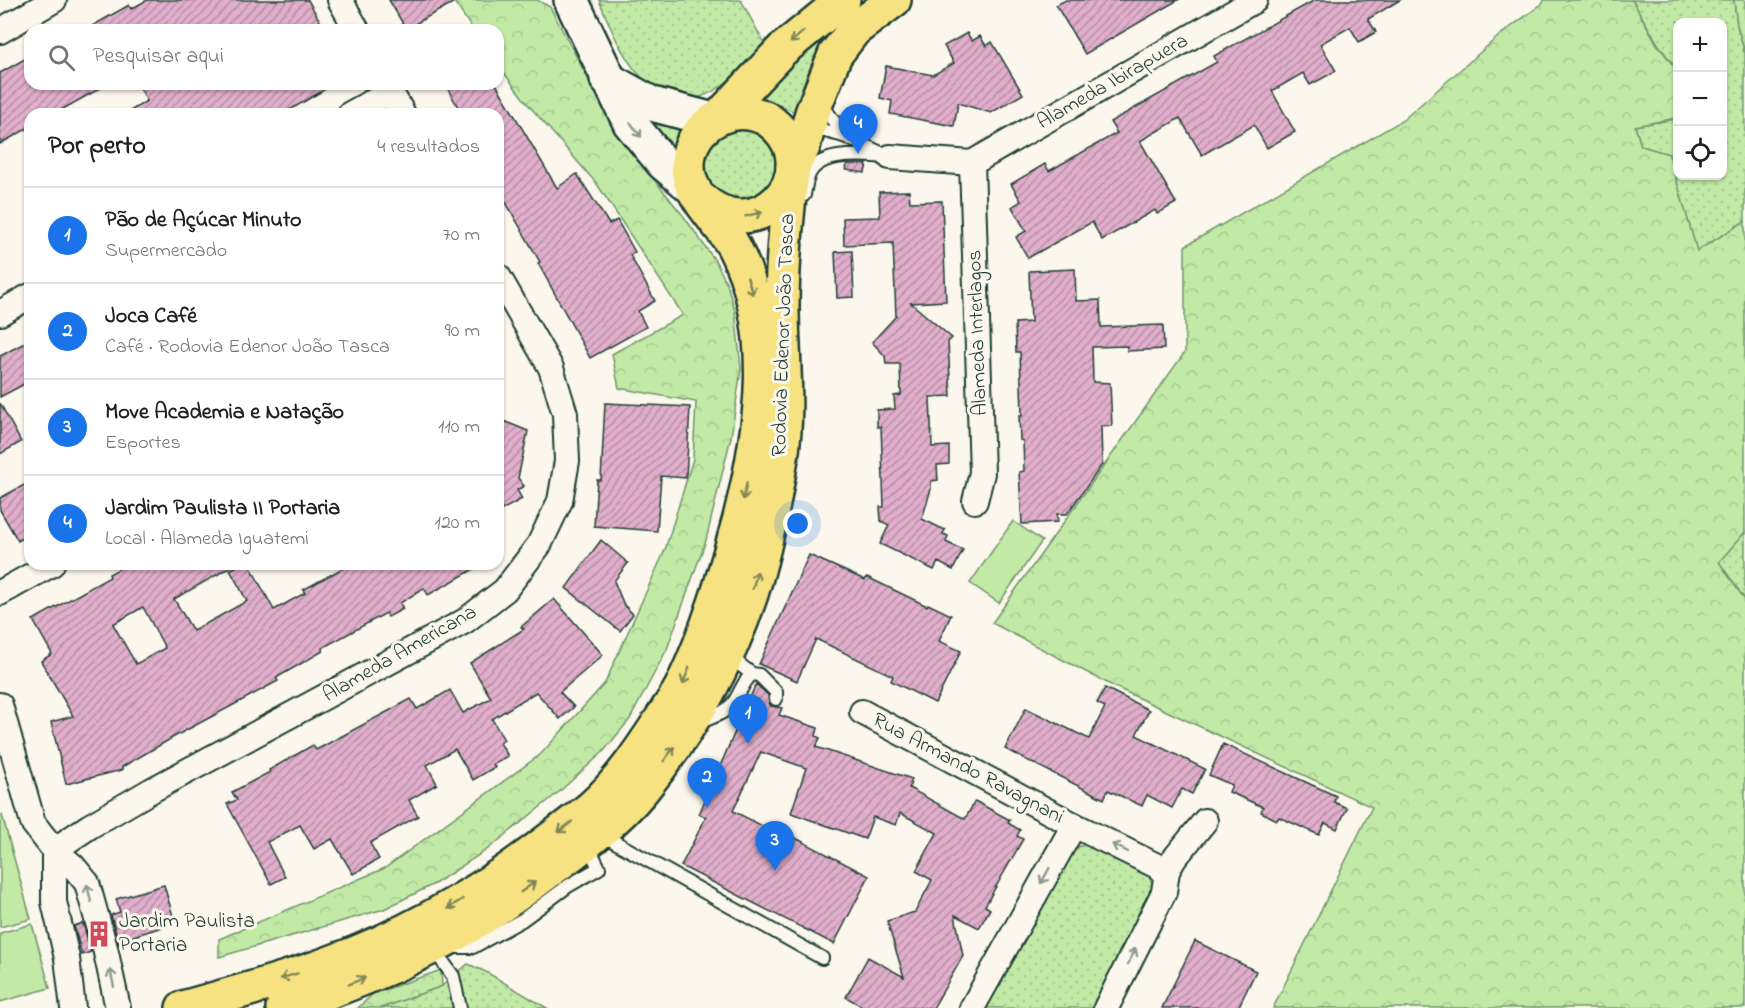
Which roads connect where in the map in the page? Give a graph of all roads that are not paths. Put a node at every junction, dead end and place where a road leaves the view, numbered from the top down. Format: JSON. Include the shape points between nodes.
{"nodes":[{"id":1,"x":54,"y":0,"type":"edge"},
{"id":2,"x":340,"y":0,"type":"edge"},
{"id":3,"x":571,"y":0,"type":"edge"},
{"id":4,"x":843,"y":0,"type":"edge"},
{"id":5,"x":894,"y":0,"type":"edge"},
{"id":6,"x":1255,"y":0,"type":"edge"},
{"id":7,"x":354,"y":24,"type":"edge"},
{"id":8,"x":0,"y":31,"type":"edge"},
{"id":9,"x":607,"y":79,"type":"junction"},
{"id":10,"x":385,"y":90,"type":"edge"},
{"id":11,"x":389,"y":90,"type":"edge"},
{"id":12,"x":359,"y":108,"type":"edge"},
{"id":13,"x":400,"y":108,"type":"edge"},
{"id":14,"x":758,"y":115,"type":"junction"},
{"id":15,"x":716,"y":118,"type":"junction"},
{"id":16,"x":804,"y":118,"type":"junction"},
{"id":17,"x":844,"y":136,"type":"junction"},
{"id":18,"x":890,"y":157,"type":"junction"},
{"id":19,"x":972,"y":163,"type":"junction"},
{"id":20,"x":796,"y":192,"type":"junction"},
{"id":21,"x":697,"y":194,"type":"junction"},
{"id":22,"x":24,"y":299,"type":"edge"},
{"id":23,"x":507,"y":311,"type":"edge"},
{"id":24,"x":0,"y":313,"type":"edge"},
{"id":25,"x":975,"y":501,"type":"dead end"},
{"id":26,"x":41,"y":570,"type":"edge"},
{"id":27,"x":0,"y":593,"type":"edge"},
{"id":28,"x":729,"y":649,"type":"junction"},
{"id":29,"x":752,"y":674,"type":"junction"},
{"id":30,"x":776,"y":699,"type":"dead end"},
{"id":31,"x":0,"y":705,"type":"edge"},
{"id":32,"x":862,"y":712,"type":"dead end"},
{"id":33,"x":689,"y":727,"type":"junction"},
{"id":34,"x":1205,"y":821,"type":"dead end"},
{"id":35,"x":1074,"y":825,"type":"junction"},
{"id":36,"x":595,"y":847,"type":"junction"},
{"id":37,"x":54,"y":850,"type":"junction"},
{"id":38,"x":1167,"y":871,"type":"junction"},
{"id":39,"x":432,"y":947,"type":"junction"},
{"id":40,"x":822,"y":958,"type":"dead end"},
{"id":41,"x":73,"y":1008,"type":"edge"},
{"id":42,"x":118,"y":1008,"type":"edge"},
{"id":43,"x":183,"y":1008,"type":"edge"},
{"id":44,"x":283,"y":1008,"type":"edge"},
{"id":45,"x":460,"y":1008,"type":"edge"},
{"id":46,"x":972,"y":1008,"type":"edge"},
{"id":47,"x":1106,"y":1008,"type":"edge"}],
"edges":[{"from":1,"to":8,"type":"street"},
{"from":2,"to":7,"type":"street"},
{"from":3,"to":9,"type":"street"},
{"from":4,"to":15,"type":"main road","one_way":true,"via":[[782,50]]},
{"from":5,"to":16,"type":"main road","name":"Rodovia Edenor João Tasca","via":[[847,39]]},
{"from":6,"to":19,"type":"street","name":"Alameda Ibirapuera"},
{"from":9,"to":15,"type":"street","via":[[652,104]]},
{"from":9,"to":21,"type":"street","one_way":true,"via":[[630,123],[663,163]]},
{"from":10,"to":12,"type":"street"},
{"from":11,"to":13,"type":"street"},
{"from":14,"to":15,"type":"main road","via":[[740,112]]},
{"from":14,"to":16,"type":"lane"},
{"from":14,"to":20,"type":"main road","via":[[783,135],[791,153]]},
{"from":15,"to":21,"type":"main road","via":[[699,132],[689,153],[689,178]]},
{"from":16,"to":17,"type":"lane"},
{"from":16,"to":17,"type":"lane"},
{"from":16,"to":20,"type":"main road","name":"Rodovia Edenor João Tasca"},
{"from":17,"to":18,"type":"lane"},
{"from":18,"to":19,"type":"street"},
{"from":18,"to":20,"type":"lane","via":[[849,156],[822,161]]},
{"from":19,"to":25,"type":"street","name":"Alameda Interlagos","via":[[982,473]]},
{"from":21,"to":20,"type":"main road","one_way":true,"via":[[721,213],[739,216],[758,214]]},
{"from":28,"to":20,"type":"main road","name":"Rodovia Edenor João Tasca","one_way":true,"via":[[751,594],[782,455],[783,255]]},
{"from":21,"to":43,"type":"main road","name":"Rodovia Edenor João Tasca","one_way":true,"via":[[732,244],[756,304],[761,348],[757,434],[740,516],[715,603],[682,685],[640,752],[594,805],[522,861],[437,916],[329,964]]},
{"from":22,"to":24,"type":"street"},
{"from":23,"to":37,"type":"street","name":"Alameda Americana","via":[[552,368],[565,414],[567,461],[560,501],[539,545],[505,590],[465,621],[152,790]]},
{"from":26,"to":27,"type":"street"},
{"from":28,"to":29,"type":"lane"},
{"from":28,"to":33,"type":"main road","name":"Rodovia Edenor João Tasca"},
{"from":29,"to":30,"type":"lane","via":[[759,675],[776,692]]},
{"from":29,"to":33,"type":"lane","via":[[744,680],[736,700],[720,714]]},
{"from":31,"to":37,"type":"street","via":[[33,823]]},
{"from":32,"to":35,"type":"street","name":"Rua Armando Ravagnani"},
{"from":36,"to":33,"type":"main road","name":"Rodovia Edenor João Tasca","one_way":true},
{"from":34,"to":38,"type":"street"},
{"from":38,"to":35,"type":"street","name":"Rua Armando Ravagnani","one_way":true},
{"from":35,"to":46,"type":"street","name":"Rua Armando Ravagnani","one_way":true},
{"from":39,"to":36,"type":"main road","name":"Rodovia Edenor João Tasca","one_way":true},
{"from":36,"to":40,"type":"lane"},
{"from":37,"to":41,"type":"street","via":[[54,902]]},
{"from":42,"to":37,"type":"street","one_way":true,"via":[[87,883]]},
{"from":47,"to":38,"type":"street","one_way":true,"via":[[1164,892]]},
{"from":44,"to":39,"type":"main road","name":"Rodovia Edenor João Tasca","one_way":true,"via":[[353,983]]},
{"from":39,"to":45,"type":"lane","via":[[453,976]]}]}
